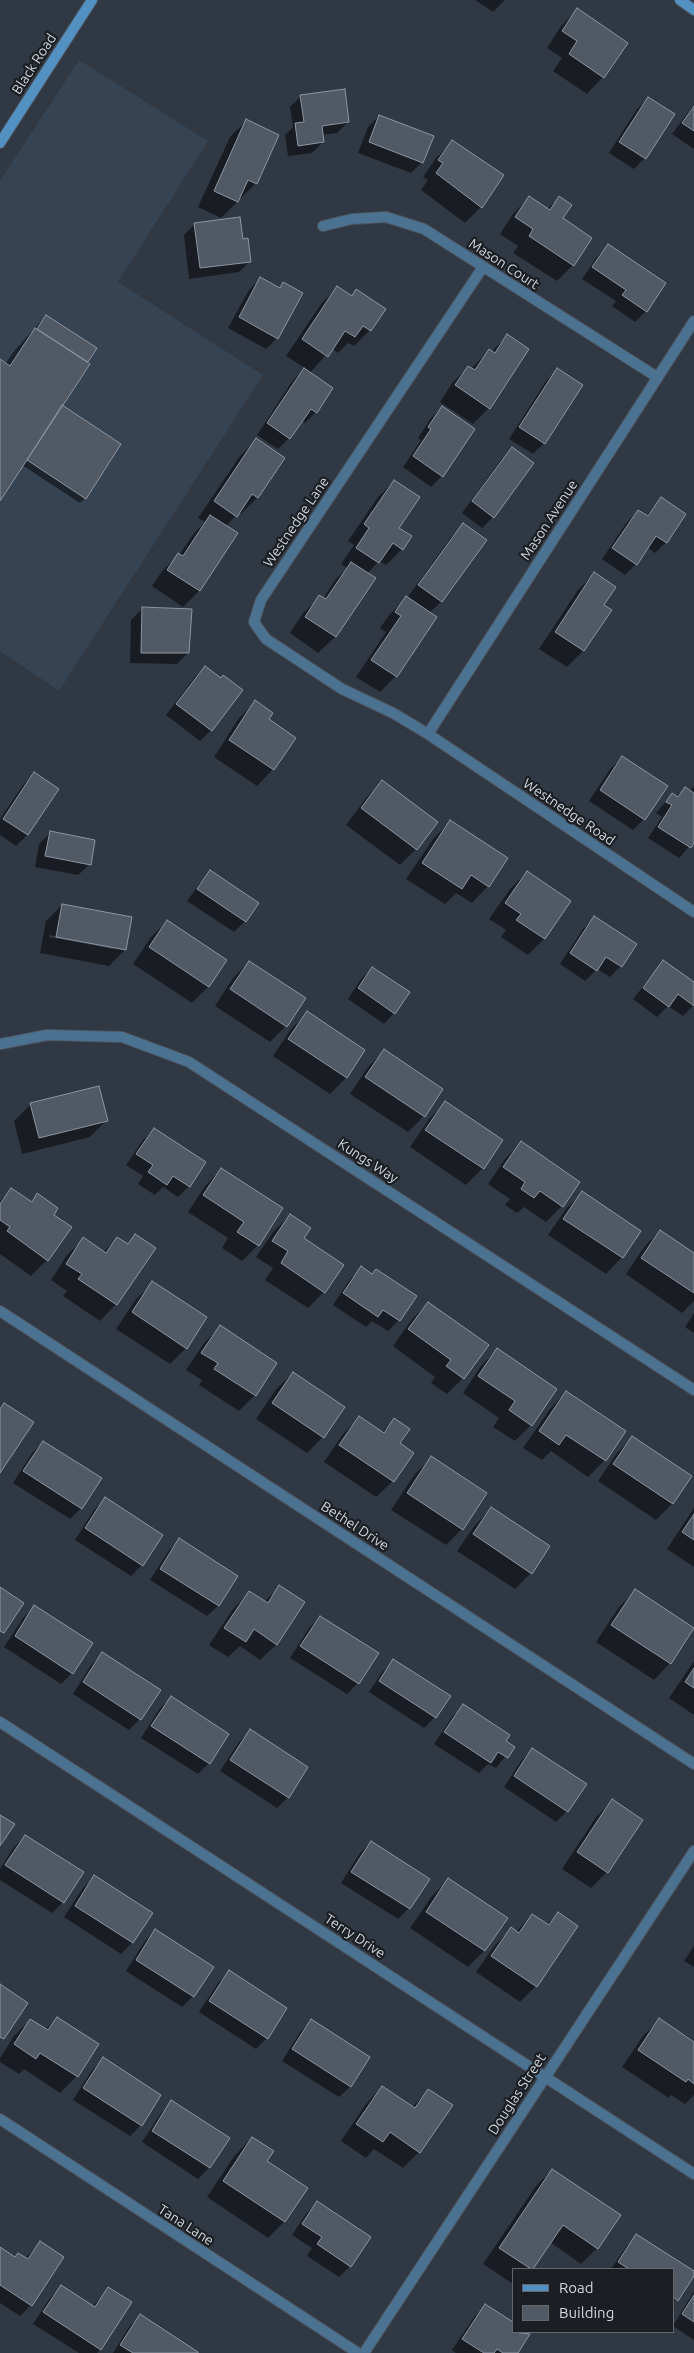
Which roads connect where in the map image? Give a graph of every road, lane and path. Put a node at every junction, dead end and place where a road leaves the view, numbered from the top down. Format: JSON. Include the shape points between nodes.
{"nodes":[{"id":1,"x":92,"y":0,"type":"edge"},
{"id":2,"x":680,"y":0,"type":"edge"},
{"id":3,"x":694,"y":10,"type":"edge"},
{"id":4,"x":0,"y":143,"type":"edge"},
{"id":5,"x":323,"y":226,"type":"dead end"},
{"id":6,"x":482,"y":267,"type":"junction"},
{"id":7,"x":694,"y":321,"type":"edge"},
{"id":8,"x":657,"y":377,"type":"junction"},
{"id":9,"x":428,"y":734,"type":"junction"},
{"id":10,"x":694,"y":912,"type":"edge"},
{"id":11,"x":0,"y":1044,"type":"edge"},
{"id":12,"x":0,"y":1311,"type":"edge"},
{"id":13,"x":694,"y":1390,"type":"edge"},
{"id":14,"x":0,"y":1722,"type":"edge"},
{"id":15,"x":694,"y":1764,"type":"edge"},
{"id":16,"x":694,"y":1851,"type":"edge"},
{"id":17,"x":546,"y":2076,"type":"junction"},
{"id":18,"x":0,"y":2119,"type":"edge"},
{"id":19,"x":694,"y":2174,"type":"edge"},
{"id":20,"x":358,"y":2353,"type":"edge"},
{"id":21,"x":364,"y":2353,"type":"edge"}],
"edges":[{"from":1,"to":4,"type":"main road","name":"Black Road"},
{"from":2,"to":3,"type":"main road"},
{"from":5,"to":6,"type":"street","name":"Mason Court","via":[[352,219],[386,217],[424,229]]},
{"from":6,"to":8,"type":"street","name":"Mason Court"},
{"from":6,"to":9,"type":"street","name":"Westnedge Lane","via":[[261,600],[254,622],[266,639],[342,689]]},
{"from":7,"to":8,"type":"street","name":"Mason Avenue"},
{"from":8,"to":9,"type":"street","name":"Mason Avenue"},
{"from":9,"to":10,"type":"street","name":"Westnedge Road"},
{"from":11,"to":13,"type":"street","name":"Kungs Way","via":[[47,1035],[122,1038],[189,1062]]},
{"from":12,"to":15,"type":"street","name":"Bethel Drive"},
{"from":14,"to":17,"type":"street","name":"Terry Drive"},
{"from":16,"to":17,"type":"street","name":"Douglas Street"},
{"from":17,"to":19,"type":"street","name":"Terry Drive"},
{"from":17,"to":21,"type":"street","name":"Douglas Street"},
{"from":18,"to":20,"type":"street","name":"Tana Lane"}]}
